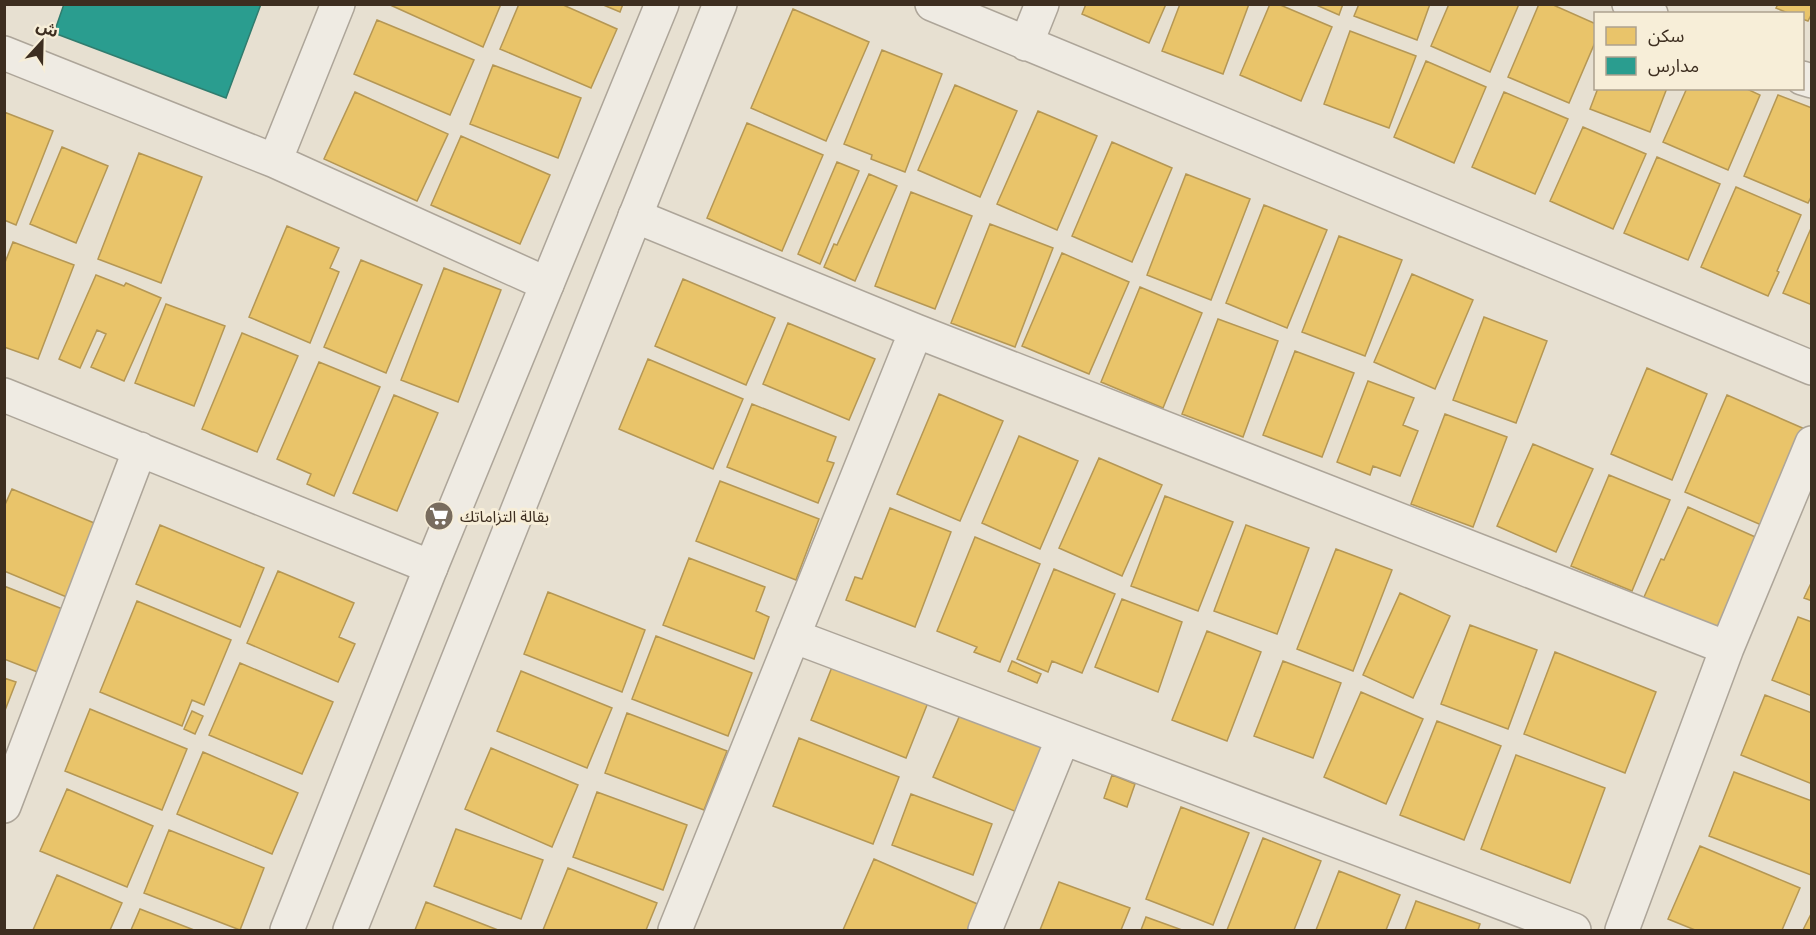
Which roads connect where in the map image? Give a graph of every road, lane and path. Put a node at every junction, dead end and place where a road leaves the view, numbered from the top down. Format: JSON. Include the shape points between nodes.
{"nodes":[{"id":1,"x":338,"y":4,"type":"edge"},
{"id":2,"x":662,"y":4,"type":"edge"},
{"id":3,"x":720,"y":4,"type":"edge"},
{"id":4,"x":932,"y":4,"type":"edge"},
{"id":5,"x":1042,"y":4,"type":"edge"},
{"id":6,"x":1629,"y":4,"type":"edge"},
{"id":7,"x":1647,"y":12,"type":"edge"},
{"id":8,"x":1026,"y":44,"type":"junction"},
{"id":9,"x":4,"y":53,"type":"edge"},
{"id":10,"x":275,"y":161,"type":"junction"},
{"id":11,"x":635,"y":216,"type":"junction"},
{"id":12,"x":547,"y":284,"type":"junction"},
{"id":13,"x":916,"y":331,"type":"junction"},
{"id":14,"x":1812,"y":368,"type":"edge"},
{"id":15,"x":4,"y":395,"type":"edge"},
{"id":16,"x":1812,"y":444,"type":"edge"},
{"id":17,"x":140,"y":449,"type":"junction"},
{"id":18,"x":431,"y":567,"type":"junction"},
{"id":19,"x":793,"y":636,"type":"junction"},
{"id":20,"x":1727,"y":648,"type":"junction"},
{"id":21,"x":1063,"y":738,"type":"junction"},
{"id":22,"x":4,"y":806,"type":"edge"},
{"id":23,"x":287,"y":930,"type":"edge"},
{"id":24,"x":350,"y":930,"type":"edge"},
{"id":25,"x":675,"y":930,"type":"edge"},
{"id":26,"x":985,"y":930,"type":"edge"},
{"id":27,"x":1574,"y":930,"type":"edge"},
{"id":28,"x":1622,"y":930,"type":"edge"}],
"edges":[{"from":1,"to":10,"type":"street"},
{"from":2,"to":12,"type":"street"},
{"from":3,"to":11,"type":"street"},
{"from":4,"to":8,"type":"street"},
{"from":5,"to":8,"type":"street"},
{"from":6,"to":7,"type":"street"},
{"from":8,"to":14,"type":"street"},
{"from":9,"to":10,"type":"street"},
{"from":10,"to":12,"type":"street"},
{"from":11,"to":13,"type":"street"},
{"from":11,"to":24,"type":"street"},
{"from":12,"to":18,"type":"street"},
{"from":13,"to":19,"type":"street"},
{"from":13,"to":20,"type":"street"},
{"from":15,"to":17,"type":"street"},
{"from":16,"to":20,"type":"street"},
{"from":17,"to":18,"type":"street"},
{"from":17,"to":22,"type":"street"},
{"from":18,"to":23,"type":"street"},
{"from":19,"to":21,"type":"street"},
{"from":19,"to":25,"type":"street"},
{"from":20,"to":28,"type":"street"},
{"from":21,"to":26,"type":"street"},
{"from":21,"to":27,"type":"street"}]}
